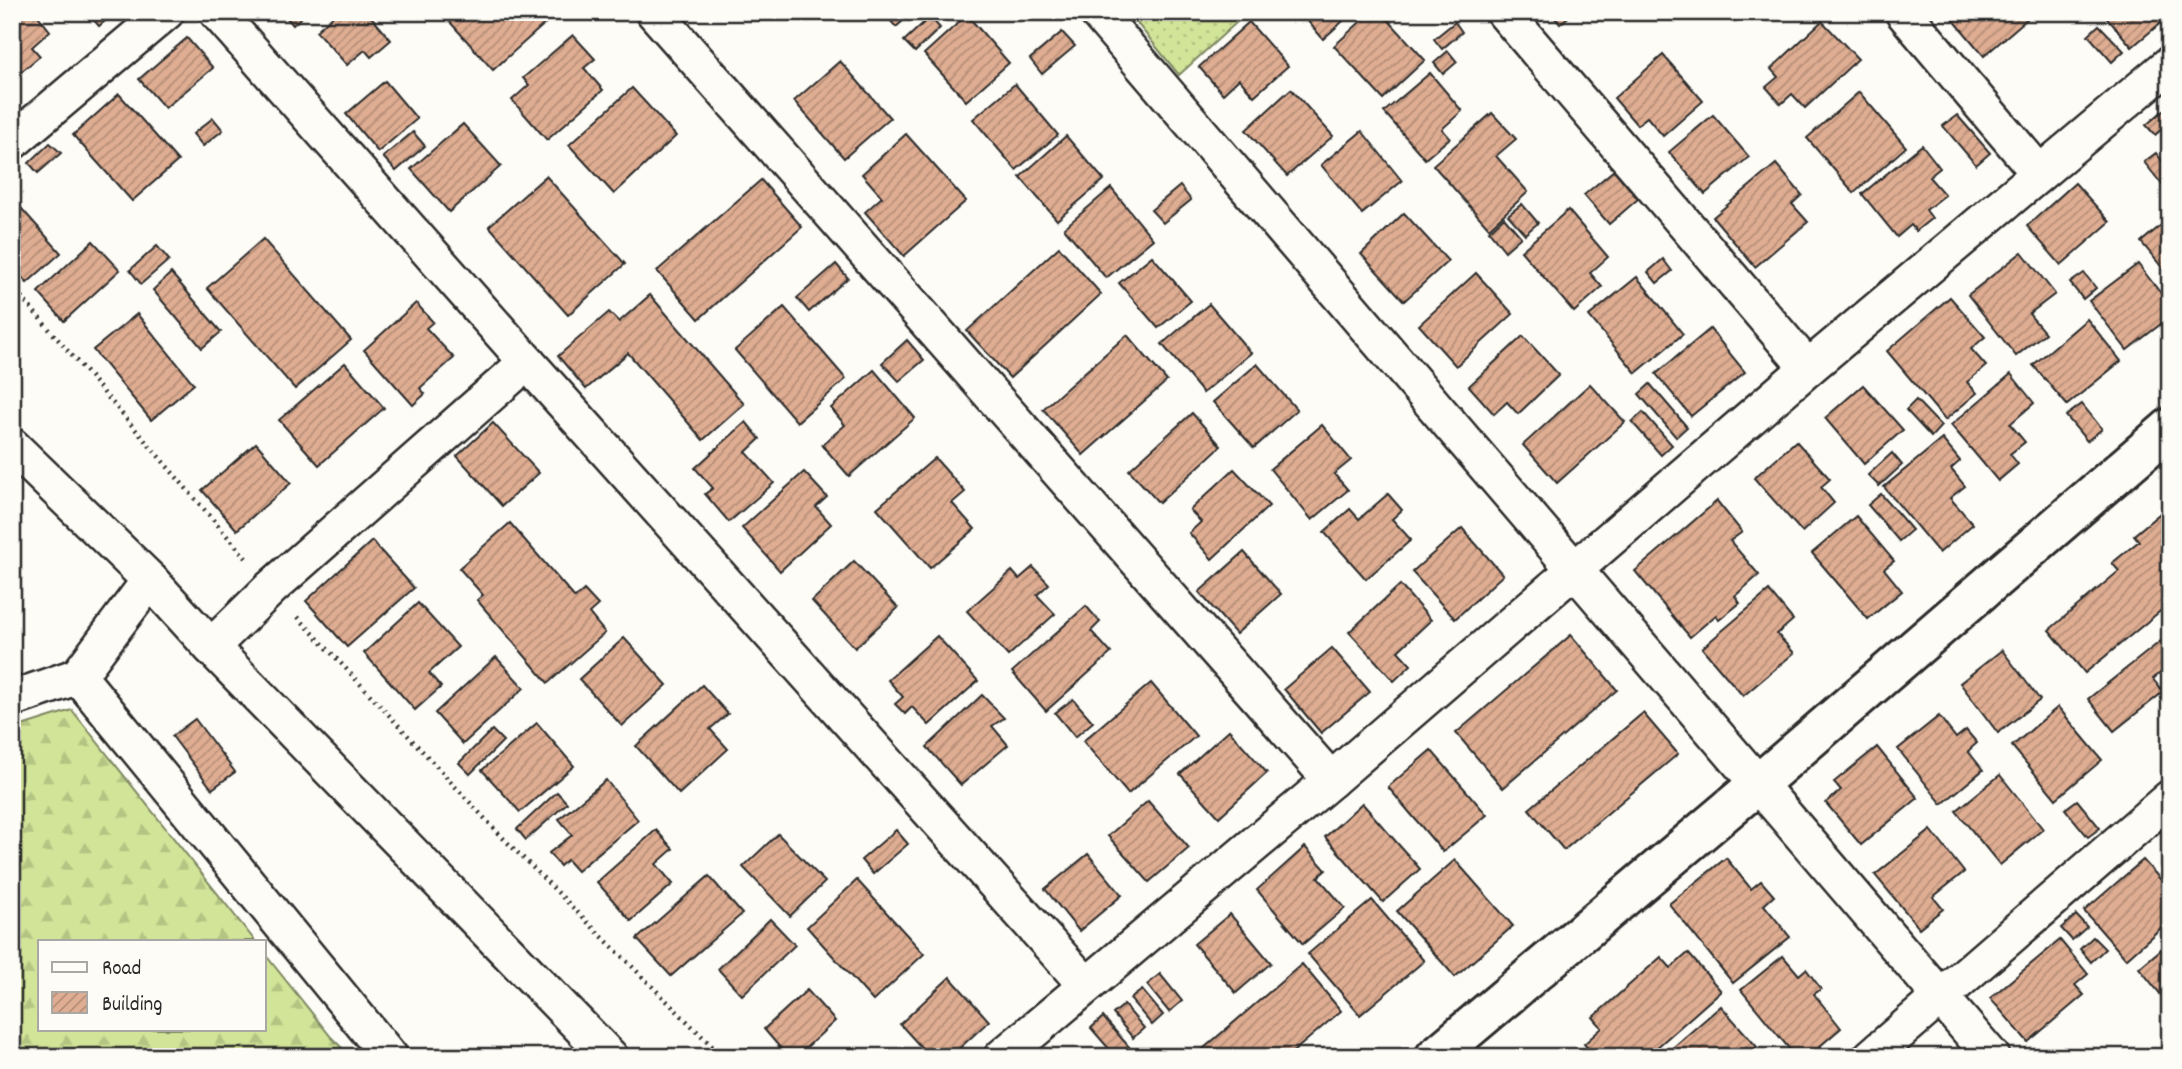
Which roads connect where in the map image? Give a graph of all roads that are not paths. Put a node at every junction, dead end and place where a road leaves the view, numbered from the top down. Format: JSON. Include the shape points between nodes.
{"nodes":[{"id":1,"x":166,"y":12,"type":"edge"},
{"id":2,"x":217,"y":12,"type":"edge"},
{"id":3,"x":654,"y":12,"type":"edge"},
{"id":4,"x":1097,"y":12,"type":"edge"},
{"id":5,"x":1504,"y":12,"type":"edge"},
{"id":6,"x":1903,"y":12,"type":"edge"},
{"id":7,"x":2170,"y":64,"type":"edge"},
{"id":8,"x":12,"y":142,"type":"edge"},
{"id":9,"x":2039,"y":173,"type":"junction"},
{"id":10,"x":527,"y":362,"type":"junction"},
{"id":11,"x":1808,"y":368,"type":"junction"},
{"id":12,"x":2170,"y":428,"type":"edge"},
{"id":13,"x":12,"y":446,"type":"edge"},
{"id":14,"x":1574,"y":569,"type":"junction"},
{"id":15,"x":150,"y":580,"type":"junction"},
{"id":16,"x":211,"y":647,"type":"junction"},
{"id":17,"x":78,"y":676,"type":"junction"},
{"id":18,"x":12,"y":699,"type":"edge"},
{"id":19,"x":1331,"y":780,"type":"junction"},
{"id":20,"x":1758,"y":784,"type":"junction"},
{"id":21,"x":2170,"y":798,"type":"edge"},
{"id":22,"x":1086,"y":985,"type":"junction"},
{"id":23,"x":1940,"y":997,"type":"junction"},
{"id":24,"x":390,"y":1057,"type":"edge"},
{"id":25,"x":611,"y":1057,"type":"edge"},
{"id":26,"x":1002,"y":1057,"type":"edge"},
{"id":27,"x":1434,"y":1057,"type":"edge"},
{"id":28,"x":1871,"y":1057,"type":"edge"},
{"id":29,"x":1992,"y":1057,"type":"edge"}],
"edges":[{"from":1,"to":8,"type":"street"},
{"from":2,"to":10,"type":"street"},
{"from":3,"to":19,"type":"street"},
{"from":4,"to":14,"type":"street"},
{"from":5,"to":11,"type":"street"},
{"from":6,"to":9,"type":"street"},
{"from":7,"to":9,"type":"street"},
{"from":9,"to":11,"type":"street"},
{"from":10,"to":16,"type":"street","via":[[271,588]]},
{"from":10,"to":22,"type":"street"},
{"from":11,"to":14,"type":"street"},
{"from":12,"to":20,"type":"street"},
{"from":13,"to":15,"type":"street"},
{"from":14,"to":19,"type":"street"},
{"from":14,"to":20,"type":"street"},
{"from":15,"to":16,"type":"street"},
{"from":15,"to":17,"type":"street"},
{"from":16,"to":25,"type":"street"},
{"from":17,"to":18,"type":"street"},
{"from":17,"to":24,"type":"street"},
{"from":19,"to":22,"type":"street"},
{"from":20,"to":23,"type":"street"},
{"from":20,"to":27,"type":"street"},
{"from":21,"to":23,"type":"street"},
{"from":22,"to":26,"type":"street"},
{"from":23,"to":28,"type":"street"},
{"from":23,"to":29,"type":"street"}]}
